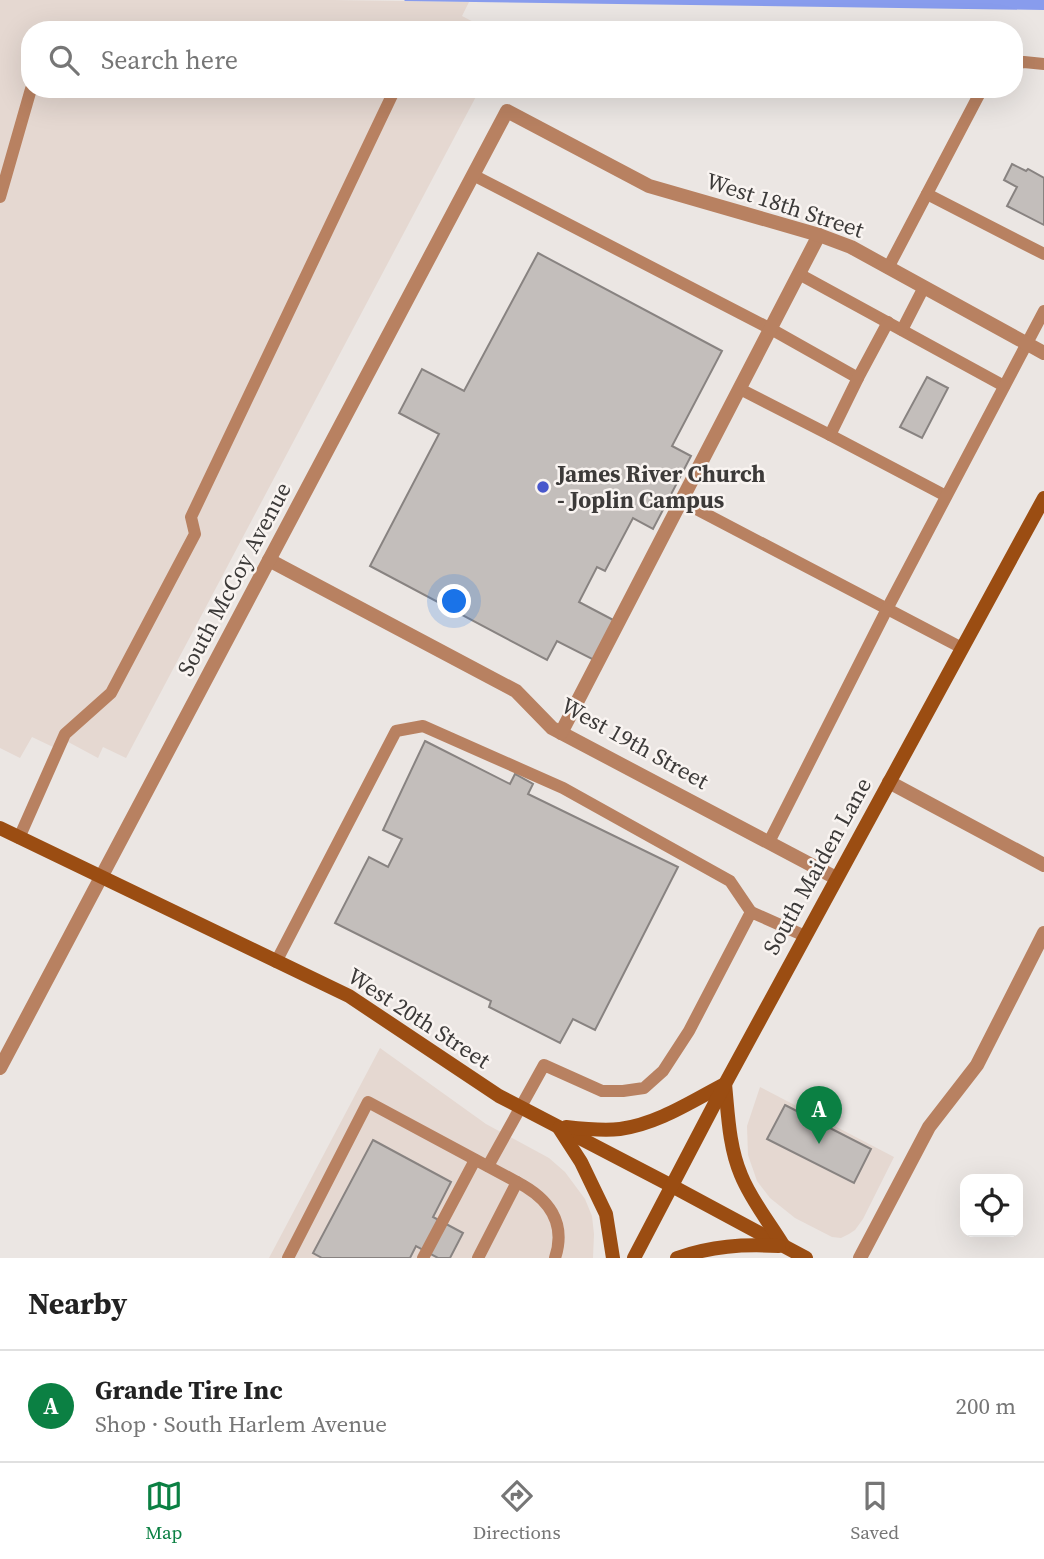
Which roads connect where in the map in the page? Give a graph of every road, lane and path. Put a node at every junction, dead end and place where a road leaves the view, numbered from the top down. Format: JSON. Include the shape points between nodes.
{"nodes":[{"id":1,"x":1023,"y":62,"type":"edge"},
{"id":2,"x":1044,"y":64,"type":"edge"},
{"id":3,"x":28,"y":98,"type":"edge"},
{"id":4,"x":391,"y":98,"type":"edge"},
{"id":5,"x":977,"y":98,"type":"edge"},
{"id":6,"x":507,"y":111,"type":"joint"},
{"id":7,"x":473,"y":176,"type":"junction"},
{"id":8,"x":927,"y":194,"type":"junction"},
{"id":9,"x":0,"y":197,"type":"edge"},
{"id":10,"x":819,"y":235,"type":"junction"},
{"id":11,"x":1044,"y":254,"type":"edge"},
{"id":12,"x":888,"y":268,"type":"junction"},
{"id":13,"x":799,"y":274,"type":"junction"},
{"id":14,"x":924,"y":287,"type":"junction"},
{"id":15,"x":1044,"y":311,"type":"edge"},
{"id":16,"x":888,"y":322,"type":"junction"},
{"id":17,"x":771,"y":329,"type":"junction"},
{"id":18,"x":902,"y":330,"type":"junction"},
{"id":19,"x":1026,"y":343,"type":"junction"},
{"id":20,"x":1044,"y":353,"type":"edge"},
{"id":21,"x":858,"y":378,"type":"junction"},
{"id":22,"x":1004,"y":386,"type":"junction"},
{"id":23,"x":740,"y":388,"type":"junction"},
{"id":24,"x":830,"y":435,"type":"junction"},
{"id":25,"x":946,"y":496,"type":"junction"},
{"id":26,"x":1044,"y":498,"type":"edge"},
{"id":27,"x":681,"y":501,"type":"junction"},
{"id":28,"x":270,"y":560,"type":"junction"},
{"id":29,"x":887,"y":609,"type":"junction"},
{"id":30,"x":962,"y":649,"type":"junction"},
{"id":31,"x":561,"y":733,"type":"junction"},
{"id":32,"x":889,"y":782,"type":"junction"},
{"id":33,"x":0,"y":828,"type":"edge"},
{"id":34,"x":19,"y":838,"type":"junction"},
{"id":35,"x":769,"y":842,"type":"junction"},
{"id":36,"x":1044,"y":865,"type":"edge"},
{"id":37,"x":101,"y":878,"type":"junction"},
{"id":38,"x":836,"y":878,"type":"junction"},
{"id":39,"x":751,"y":912,"type":"junction"},
{"id":40,"x":1044,"y":933,"type":"edge"},
{"id":41,"x":805,"y":936,"type":"junction"},
{"id":42,"x":276,"y":962,"type":"junction"},
{"id":43,"x":0,"y":1068,"type":"edge"},
{"id":44,"x":725,"y":1084,"type":"junction"},
{"id":45,"x":520,"y":1107,"type":"junction"},
{"id":46,"x":558,"y":1127,"type":"junction"},
{"id":47,"x":475,"y":1160,"type":"junction"},
{"id":48,"x":488,"y":1166,"type":"junction"},
{"id":49,"x":517,"y":1182,"type":"junction"},
{"id":50,"x":672,"y":1186,"type":"junction"},
{"id":51,"x":784,"y":1246,"type":"junction"},
{"id":52,"x":288,"y":1258,"type":"edge"},
{"id":53,"x":423,"y":1258,"type":"edge"},
{"id":54,"x":478,"y":1258,"type":"edge"},
{"id":55,"x":555,"y":1258,"type":"edge"},
{"id":56,"x":613,"y":1258,"type":"edge"},
{"id":57,"x":634,"y":1258,"type":"edge"},
{"id":58,"x":677,"y":1258,"type":"edge"},
{"id":59,"x":806,"y":1258,"type":"edge"},
{"id":60,"x":860,"y":1258,"type":"edge"}],
"edges":[{"from":1,"to":2,"type":"lane"},
{"from":3,"to":9,"type":"lane"},
{"from":4,"to":34,"type":"lane","via":[[191,517],[195,534],[111,693],[65,734]]},
{"from":5,"to":8,"type":"lane"},
{"from":6,"to":7,"type":"street","name":"South McCoy Avenue"},
{"from":6,"to":10,"type":"street","name":"West 18th Street","via":[[649,186]]},
{"from":7,"to":17,"type":"lane"},
{"from":7,"to":28,"type":"street","name":"South McCoy Avenue"},
{"from":8,"to":11,"type":"lane"},
{"from":8,"to":12,"type":"lane"},
{"from":10,"to":12,"type":"street","name":"West 18th Street"},
{"from":10,"to":13,"type":"street"},
{"from":12,"to":14,"type":"street","name":"West 18th Street"},
{"from":13,"to":16,"type":"lane"},
{"from":13,"to":17,"type":"street"},
{"from":14,"to":18,"type":"lane"},
{"from":14,"to":19,"type":"street","name":"West 18th Street"},
{"from":15,"to":19,"type":"lane"},
{"from":16,"to":18,"type":"lane"},
{"from":16,"to":21,"type":"lane"},
{"from":17,"to":21,"type":"lane"},
{"from":17,"to":23,"type":"street"},
{"from":18,"to":22,"type":"lane"},
{"from":19,"to":20,"type":"street","name":"West 18th Street"},
{"from":19,"to":22,"type":"lane"},
{"from":21,"to":24,"type":"lane"},
{"from":22,"to":25,"type":"lane"},
{"from":23,"to":24,"type":"lane"},
{"from":23,"to":27,"type":"street"},
{"from":24,"to":25,"type":"lane"},
{"from":25,"to":29,"type":"lane"},
{"from":26,"to":30,"type":"main road","name":"South Maiden Lane"},
{"from":27,"to":29,"type":"lane"},
{"from":27,"to":31,"type":"street"},
{"from":28,"to":31,"type":"street","name":"West 19th Street","via":[[516,691]]},
{"from":28,"to":37,"type":"street","name":"South McCoy Avenue"},
{"from":29,"to":30,"type":"lane"},
{"from":29,"to":35,"type":"lane"},
{"from":30,"to":32,"type":"main road","name":"South Maiden Lane"},
{"from":31,"to":35,"type":"street","name":"West 19th Street"},
{"from":32,"to":36,"type":"street"},
{"from":32,"to":38,"type":"main road","name":"South Maiden Lane"},
{"from":33,"to":34,"type":"main road","name":"West 20th Street"},
{"from":34,"to":37,"type":"main road","name":"West 20th Street"},
{"from":35,"to":38,"type":"street","name":"West 19th Street"},
{"from":37,"to":42,"type":"main road","name":"West 20th Street"},
{"from":37,"to":43,"type":"street","name":"South McCoy Avenue"},
{"from":38,"to":41,"type":"main road","name":"South Maiden Lane"},
{"from":39,"to":41,"type":"lane"},
{"from":39,"to":42,"type":"lane","via":[[730,881],[563,788],[423,726],[396,731]]},
{"from":39,"to":45,"type":"lane","via":[[689,1031],[663,1071],[644,1088],[602,1091],[544,1065]]},
{"from":40,"to":60,"type":"street","via":[[977,1065],[929,1127]]},
{"from":41,"to":44,"type":"main road","name":"South Maiden Lane"},
{"from":42,"to":45,"type":"main road","name":"West 20th Street","via":[[349,996]]},
{"from":44,"to":46,"type":"main road","via":[[653,1121],[598,1130]]},
{"from":44,"to":50,"type":"main road","name":"South Maiden Lane"},
{"from":44,"to":51,"type":"main road","via":[[741,1174]]},
{"from":45,"to":46,"type":"main road","name":"West 20th Street"},
{"from":45,"to":48,"type":"lane"},
{"from":46,"to":50,"type":"main road","name":"West 20th Street"},
{"from":46,"to":56,"type":"main road","via":[[606,1214]]},
{"from":47,"to":48,"type":"lane"},
{"from":47,"to":52,"type":"lane","via":[[368,1102]]},
{"from":47,"to":53,"type":"lane"},
{"from":48,"to":49,"type":"lane"},
{"from":49,"to":54,"type":"lane"},
{"from":49,"to":55,"type":"lane","via":[[540,1197],[554,1215],[559,1236]]},
{"from":50,"to":51,"type":"main road","name":"West 20th Street"},
{"from":50,"to":57,"type":"main road","name":"South Maiden Lane"},
{"from":51,"to":58,"type":"main road","via":[[738,1245]]},
{"from":51,"to":59,"type":"main road","name":"West 20th Street"}]}
